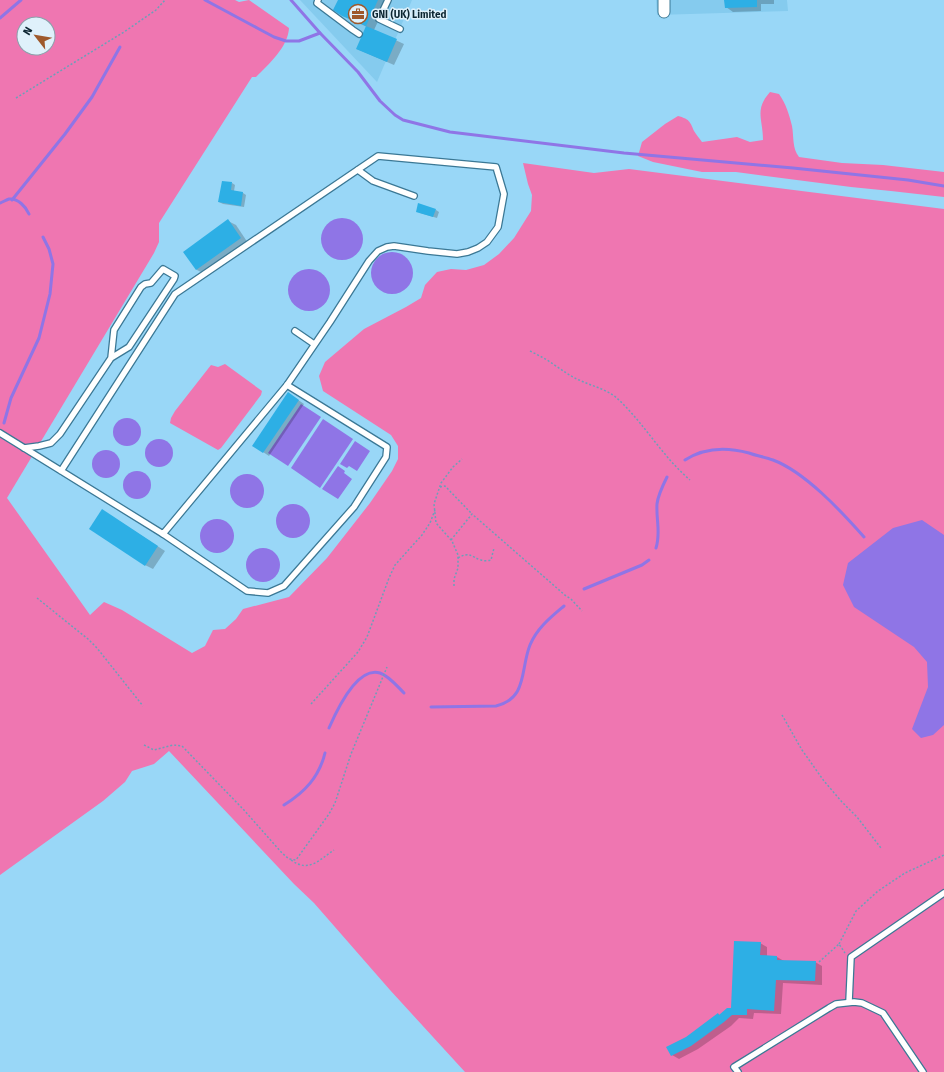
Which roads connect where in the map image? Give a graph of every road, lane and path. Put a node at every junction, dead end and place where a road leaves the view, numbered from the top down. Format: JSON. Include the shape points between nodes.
{"nodes":[{"id":1,"x":165,"y":0,"type":"edge"},
{"id":2,"x":318,"y":0,"type":"edge"},
{"id":3,"x":388,"y":0,"type":"edge"},
{"id":4,"x":664,"y":0,"type":"edge"},
{"id":5,"x":664,"y":12,"type":"dead end"},
{"id":6,"x":400,"y":29,"type":"dead end"},
{"id":7,"x":359,"y":34,"type":"dead end"},
{"id":8,"x":16,"y":98,"type":"dead end"},
{"id":9,"x":358,"y":170,"type":"junction"},
{"id":10,"x":414,"y":196,"type":"dead end"},
{"id":11,"x":295,"y":330,"type":"dead end"},
{"id":12,"x":314,"y":344,"type":"junction"},
{"id":13,"x":530,"y":351,"type":"dead end"},
{"id":14,"x":111,"y":358,"type":"junction"},
{"id":15,"x":287,"y":385,"type":"junction"},
{"id":16,"x":0,"y":433,"type":"edge"},
{"id":17,"x":24,"y":448,"type":"junction"},
{"id":18,"x":462,"y":459,"type":"dead end"},
{"id":19,"x":61,"y":471,"type":"junction"},
{"id":20,"x":690,"y":480,"type":"dead end"},
{"id":21,"x":440,"y":487,"type":"junction"},
{"id":22,"x":435,"y":510,"type":"junction"},
{"id":23,"x":472,"y":514,"type":"junction"},
{"id":24,"x":163,"y":534,"type":"junction"},
{"id":25,"x":451,"y":540,"type":"junction"},
{"id":26,"x":494,"y":548,"type":"dead end"},
{"id":27,"x":458,"y":558,"type":"junction"},
{"id":28,"x":454,"y":586,"type":"dead end"},
{"id":29,"x":37,"y":598,"type":"dead end"},
{"id":30,"x":582,"y":611,"type":"dead end"},
{"id":31,"x":387,"y":668,"type":"dead end"},
{"id":32,"x":311,"y":704,"type":"dead end"},
{"id":33,"x":143,"y":706,"type":"dead end"},
{"id":34,"x":782,"y":715,"type":"dead end"},
{"id":35,"x":144,"y":745,"type":"dead end"},
{"id":36,"x":882,"y":848,"type":"dead end"},
{"id":37,"x":334,"y":850,"type":"dead end"},
{"id":38,"x":944,"y":855,"type":"edge"},
{"id":39,"x":289,"y":859,"type":"junction"},
{"id":40,"x":944,"y":893,"type":"edge"},
{"id":41,"x":839,"y":944,"type":"junction"},
{"id":42,"x":851,"y":961,"type":"junction"},
{"id":43,"x":819,"y":962,"type":"dead end"},
{"id":44,"x":849,"y":1002,"type":"junction"},
{"id":45,"x":738,"y":1072,"type":"edge"},
{"id":46,"x":923,"y":1072,"type":"edge"}],
"edges":[{"from":1,"to":8,"type":"path","via":[[156,10],[124,32]]},
{"from":2,"to":7,"type":"lane","via":[[317,3]]},
{"from":3,"to":6,"type":"lane","via":[[379,19]]},
{"from":4,"to":5,"type":"street"},
{"from":9,"to":10,"type":"lane","via":[[373,181]]},
{"from":9,"to":12,"type":"lane","via":[[378,156],[496,167],[504,194],[498,227],[487,242],[468,252],[443,253],[394,246],[378,251]]},
{"from":9,"to":19,"type":"lane","via":[[175,294]]},
{"from":11,"to":12,"type":"lane"},
{"from":12,"to":15,"type":"lane"},
{"from":13,"to":20,"type":"path","via":[[580,381],[606,390],[619,400],[675,467]]},
{"from":14,"to":14,"type":"lane","via":[[114,330],[141,287],[151,282],[163,269],[172,273],[175,276],[171,284],[129,347]]},
{"from":14,"to":17,"type":"lane","via":[[60,434],[51,443]]},
{"from":15,"to":24,"type":"lane"},
{"from":15,"to":24,"type":"lane","via":[[387,447],[386,457],[354,507],[284,586],[268,593],[247,591]]},
{"from":16,"to":17,"type":"lane"},
{"from":17,"to":19,"type":"lane"},
{"from":18,"to":21,"type":"path","via":[[453,467]]},
{"from":19,"to":24,"type":"lane"},
{"from":21,"to":22,"type":"path","via":[[434,504]]},
{"from":21,"to":23,"type":"path","via":[[445,486]]},
{"from":22,"to":25,"type":"path","via":[[436,523]]},
{"from":22,"to":32,"type":"path","via":[[422,535],[395,565],[367,637],[358,652]]},
{"from":23,"to":25,"type":"path"},
{"from":23,"to":30,"type":"path"},
{"from":25,"to":27,"type":"path"},
{"from":26,"to":27,"type":"path","via":[[491,560],[481,561],[464,554]]},
{"from":27,"to":28,"type":"path"},
{"from":29,"to":33,"type":"path","via":[[97,648]]},
{"from":31,"to":39,"type":"path","via":[[351,754],[335,803],[296,860]]},
{"from":34,"to":36,"type":"path","via":[[802,750],[832,792]]},
{"from":35,"to":39,"type":"path","via":[[154,750],[173,745],[182,746]]},
{"from":37,"to":39,"type":"path","via":[[312,864],[298,865]]},
{"from":38,"to":41,"type":"path","via":[[905,873],[878,891],[856,911]]},
{"from":40,"to":42,"type":"lane","via":[[855,953]]},
{"from":41,"to":42,"type":"path"},
{"from":41,"to":43,"type":"path"},
{"from":42,"to":44,"type":"lane"},
{"from":44,"to":45,"type":"lane","via":[[829,1008],[734,1066]]},
{"from":44,"to":46,"type":"lane","via":[[862,1003],[883,1013]]}]}
